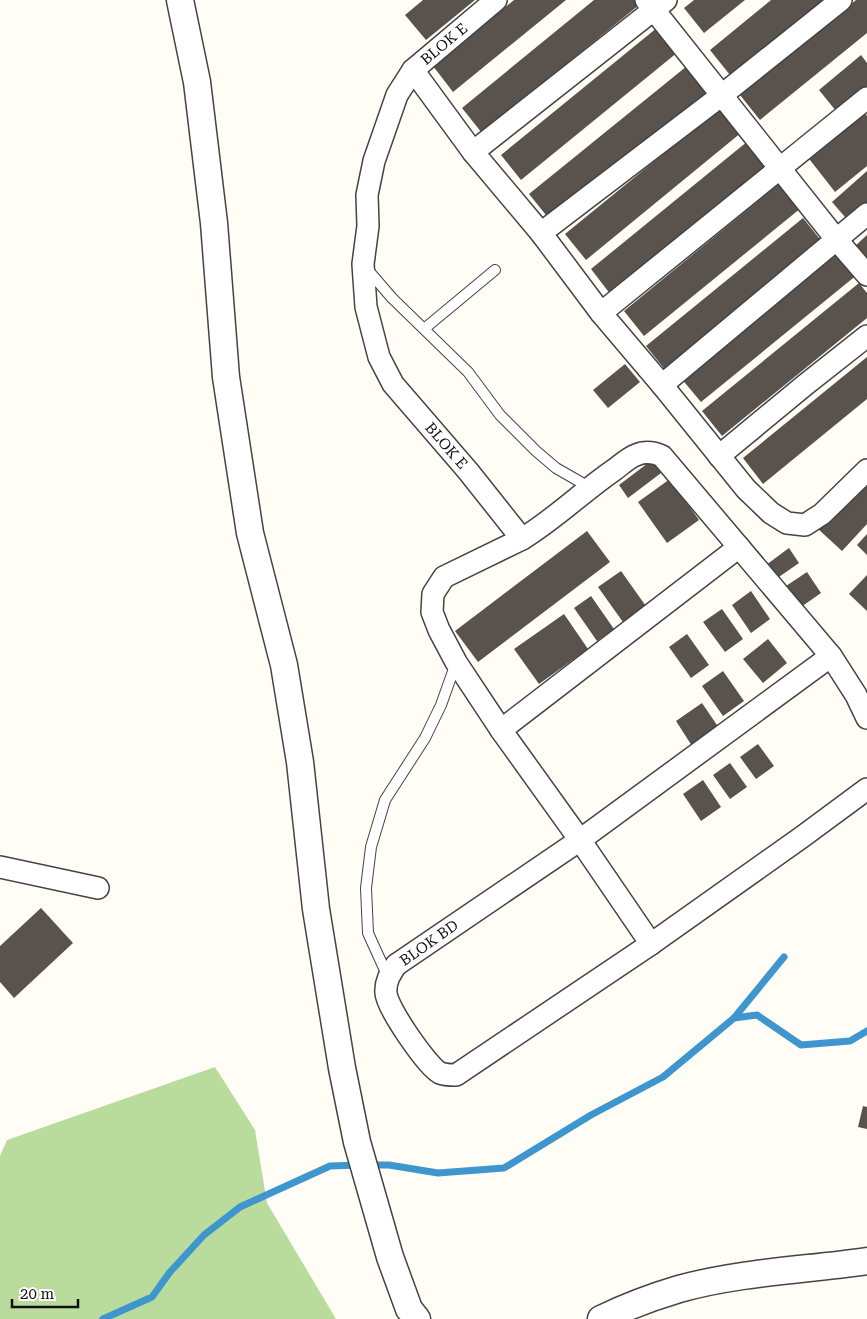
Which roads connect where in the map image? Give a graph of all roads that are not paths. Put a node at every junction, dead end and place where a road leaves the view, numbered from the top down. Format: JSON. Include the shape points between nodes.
{"nodes":[{"id":1,"x":180,"y":0,"type":"edge"},
{"id":2,"x":496,"y":0,"type":"edge"},
{"id":3,"x":841,"y":0,"type":"edge"},
{"id":4,"x":655,"y":3,"type":"edge"},
{"id":5,"x":413,"y":70,"type":"junction"},
{"id":6,"x":722,"y":95,"type":"junction"},
{"id":7,"x":867,"y":98,"type":"edge"},
{"id":8,"x":473,"y":152,"type":"junction"},
{"id":9,"x":780,"y":168,"type":"junction"},
{"id":10,"x":867,"y":214,"type":"edge"},
{"id":11,"x":541,"y":233,"type":"junction"},
{"id":12,"x":836,"y":239,"type":"junction"},
{"id":13,"x":363,"y":264,"type":"junction"},
{"id":14,"x":495,"y":270,"type":"dead end"},
{"id":15,"x":867,"y":275,"type":"edge"},
{"id":16,"x":601,"y":313,"type":"junction"},
{"id":17,"x":424,"y":329,"type":"junction"},
{"id":18,"x":867,"y":336,"type":"edge"},
{"id":19,"x":662,"y":385,"type":"junction"},
{"id":20,"x":719,"y":456,"type":"junction"},
{"id":21,"x":867,"y":470,"type":"edge"},
{"id":22,"x":589,"y":487,"type":"junction"},
{"id":23,"x":522,"y":539,"type":"junction"},
{"id":24,"x":739,"y":547,"type":"junction"},
{"id":25,"x":831,"y":656,"type":"junction"},
{"id":26,"x":456,"y":662,"type":"junction"},
{"id":27,"x":867,"y":718,"type":"edge"},
{"id":28,"x":501,"y":730,"type":"junction"},
{"id":29,"x":867,"y":789,"type":"edge"},
{"id":30,"x":580,"y":840,"type":"junction"},
{"id":31,"x":0,"y":867,"type":"edge"},
{"id":32,"x":98,"y":888,"type":"dead end"},
{"id":33,"x":651,"y":944,"type":"junction"},
{"id":34,"x":388,"y":977,"type":"junction"},
{"id":35,"x":867,"y":1261,"type":"edge"},
{"id":36,"x":417,"y":1319,"type":"edge"},
{"id":37,"x":601,"y":1319,"type":"edge"}],
"edges":[{"from":1,"to":36,"type":"street","via":[[197,82],[212,204],[226,377],[250,533],[284,665],[300,762],[316,908],[342,1068],[357,1142],[390,1257],[409,1309]]},
{"from":2,"to":5,"type":"street","name":"BLOK E"},
{"from":3,"to":6,"type":"street"},
{"from":4,"to":6,"type":"street"},
{"from":4,"to":8,"type":"street"},
{"from":5,"to":8,"type":"street"},
{"from":5,"to":13,"type":"street","name":"BLOK E","via":[[397,95],[374,161],[367,195],[368,226]]},
{"from":6,"to":9,"type":"street"},
{"from":6,"to":11,"type":"street"},
{"from":7,"to":9,"type":"street"},
{"from":8,"to":11,"type":"street"},
{"from":9,"to":12,"type":"street"},
{"from":9,"to":16,"type":"street"},
{"from":10,"to":12,"type":"street"},
{"from":11,"to":16,"type":"street"},
{"from":12,"to":15,"type":"street"},
{"from":12,"to":19,"type":"street"},
{"from":13,"to":17,"type":"lane"},
{"from":13,"to":23,"type":"street","name":"BLOK E","via":[[366,307],[379,358],[392,384]]},
{"from":14,"to":17,"type":"lane"},
{"from":16,"to":19,"type":"street"},
{"from":17,"to":22,"type":"lane","via":[[468,372],[500,415],[536,451],[556,468]]},
{"from":18,"to":20,"type":"street"},
{"from":19,"to":20,"type":"street"},
{"from":20,"to":21,"type":"street","via":[[771,514],[787,523],[804,525],[822,514]]},
{"from":22,"to":23,"type":"street"},
{"from":22,"to":24,"type":"street","via":[[636,455],[654,452],[662,456]]},
{"from":23,"to":26,"type":"street","via":[[444,577],[433,594],[432,612]]},
{"from":24,"to":25,"type":"street"},
{"from":24,"to":28,"type":"street"},
{"from":25,"to":27,"type":"street"},
{"from":25,"to":30,"type":"street","name":"BLOK BD"},
{"from":26,"to":28,"type":"street"},
{"from":26,"to":34,"type":"lane","via":[[425,738],[384,800],[371,847],[366,888],[368,933]]},
{"from":28,"to":30,"type":"street"},
{"from":29,"to":33,"type":"street"},
{"from":30,"to":33,"type":"street"},
{"from":30,"to":34,"type":"street","name":"BLOK BD","via":[[396,965]]},
{"from":31,"to":32,"type":"street"},
{"from":33,"to":34,"type":"street","name":"BLOK BD","via":[[456,1075],[440,1072],[431,1065],[394,1014],[386,994]]},
{"from":35,"to":37,"type":"street","via":[[679,1289],[637,1302]]}]}
